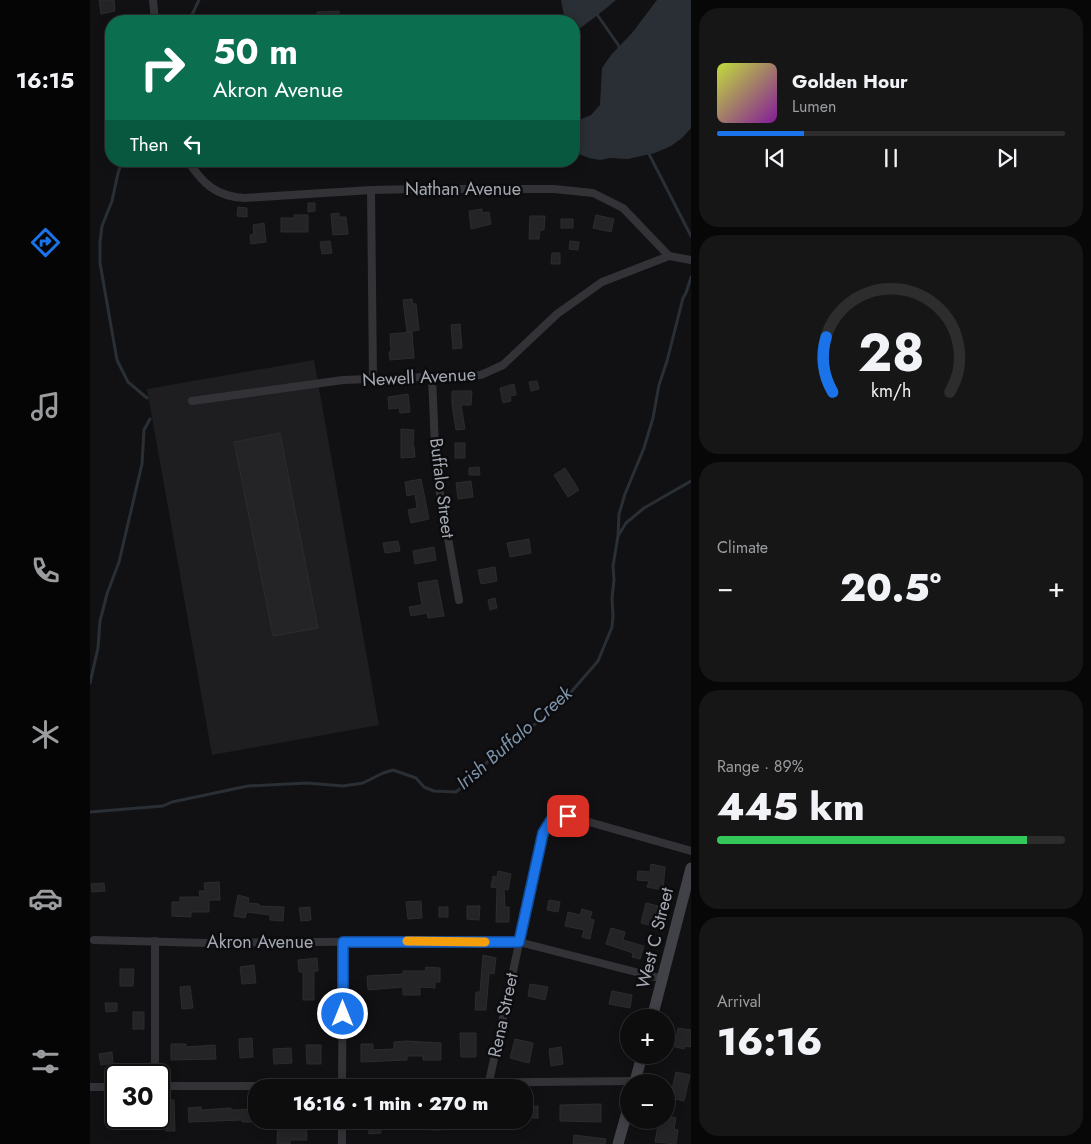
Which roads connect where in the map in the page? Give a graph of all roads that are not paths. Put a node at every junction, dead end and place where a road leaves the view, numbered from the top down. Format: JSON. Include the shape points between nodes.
{"nodes":[{"id":1,"x":153,"y":0,"type":"edge"},
{"id":2,"x":155,"y":15,"type":"edge"},
{"id":3,"x":192,"y":167,"type":"edge"},
{"id":4,"x":371,"y":190,"type":"junction"},
{"id":5,"x":669,"y":256,"type":"junction"},
{"id":6,"x":691,"y":260,"type":"edge"},
{"id":7,"x":432,"y":376,"type":"junction"},
{"id":8,"x":373,"y":379,"type":"junction"},
{"id":9,"x":192,"y":401,"type":"dead end"},
{"id":10,"x":459,"y":600,"type":"dead end"},
{"id":11,"x":691,"y":851,"type":"edge"},
{"id":12,"x":691,"y":868,"type":"edge"},
{"id":13,"x":94,"y":940,"type":"dead end"},
{"id":14,"x":155,"y":941,"type":"junction"},
{"id":15,"x":343,"y":942,"type":"junction"},
{"id":16,"x":519,"y":942,"type":"junction"},
{"id":17,"x":663,"y":979,"type":"junction"},
{"id":18,"x":655,"y":1009,"type":"edge"},
{"id":19,"x":155,"y":1064,"type":"edge"},
{"id":20,"x":342,"y":1079,"type":"edge"},
{"id":21,"x":490,"y":1079,"type":"edge"},
{"id":22,"x":533,"y":1082,"type":"edge"},
{"id":23,"x":620,"y":1082,"type":"edge"},
{"id":24,"x":170,"y":1086,"type":"edge"},
{"id":25,"x":248,"y":1086,"type":"edge"},
{"id":26,"x":90,"y":1087,"type":"edge"},
{"id":27,"x":105,"y":1087,"type":"edge"},
{"id":28,"x":342,"y":1129,"type":"edge"},
{"id":29,"x":622,"y":1129,"type":"edge"},
{"id":30,"x":342,"y":1144,"type":"edge"},
{"id":31,"x":618,"y":1144,"type":"edge"}],
"edges":[{"from":1,"to":2,"type":"street"},
{"from":3,"to":4,"type":"street","name":"Nathan Avenue","via":[[212,189],[229,197]]},
{"from":4,"to":5,"type":"street","name":"Nathan Avenue","via":[[554,189],[593,193],[623,208]]},
{"from":4,"to":8,"type":"street"},
{"from":5,"to":6,"type":"street"},
{"from":5,"to":7,"type":"street","name":"Newell Avenue","via":[[602,282],[557,314],[503,365],[481,375]]},
{"from":7,"to":8,"type":"street","name":"Newell Avenue"},
{"from":7,"to":10,"type":"street","name":"Buffalo Street","via":[[436,471]]},
{"from":8,"to":9,"type":"street","name":"Newell Avenue","via":[[290,386]]},
{"from":11,"to":16,"type":"street","name":"Rena Street","via":[[568,816],[551,820],[543,833]]},
{"from":12,"to":17,"type":"main road","name":"West C Street"},
{"from":13,"to":14,"type":"street","name":"Akron Avenue"},
{"from":14,"to":15,"type":"street","name":"Akron Avenue"},
{"from":14,"to":19,"type":"street"},
{"from":15,"to":16,"type":"street","name":"Akron Avenue"},
{"from":15,"to":20,"type":"street"},
{"from":16,"to":17,"type":"street","name":"Akron Avenue"},
{"from":16,"to":21,"type":"street","name":"Rena Street"},
{"from":17,"to":18,"type":"main road","name":"West C Street"},
{"from":22,"to":23,"type":"street"},
{"from":24,"to":25,"type":"street"},
{"from":26,"to":27,"type":"street"},
{"from":28,"to":30,"type":"street"},
{"from":29,"to":31,"type":"main road"}]}
